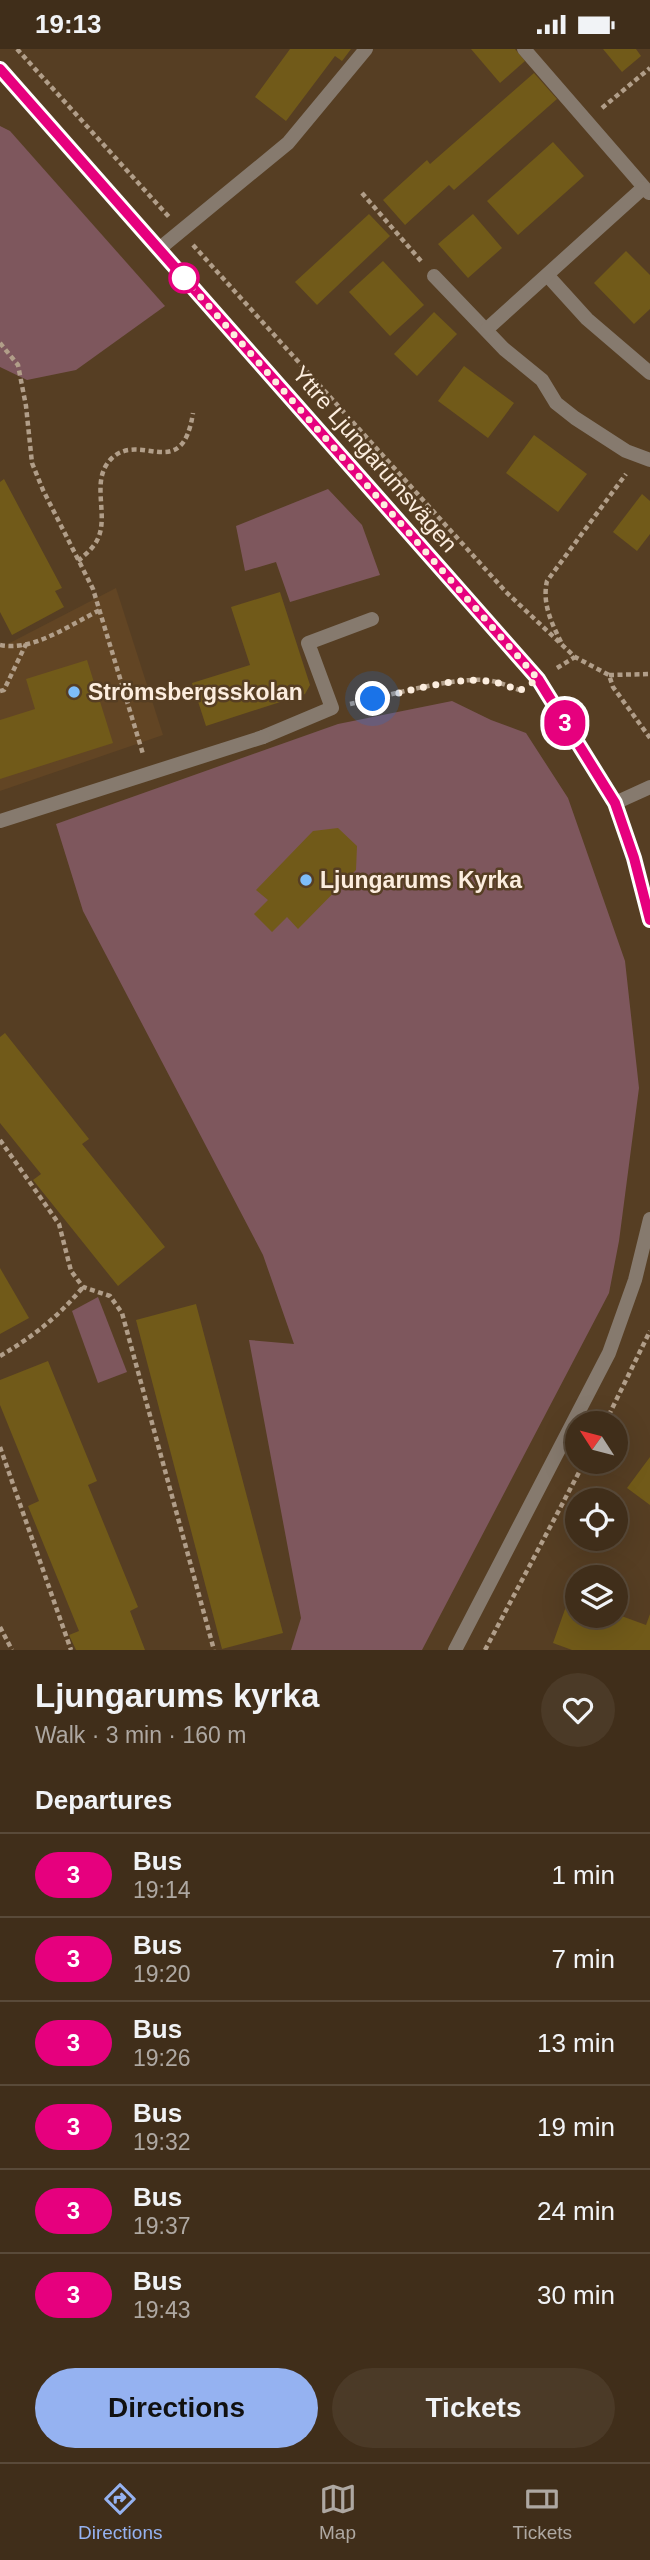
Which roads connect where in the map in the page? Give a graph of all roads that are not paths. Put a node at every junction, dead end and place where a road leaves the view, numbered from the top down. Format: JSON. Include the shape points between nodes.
{"nodes":[{"id":1,"x":366,"y":49,"type":"edge"},
{"id":2,"x":524,"y":49,"type":"edge"},
{"id":3,"x":0,"y":69,"type":"edge"},
{"id":4,"x":646,"y":191,"type":"edge"},
{"id":5,"x":159,"y":249,"type":"junction"},
{"id":6,"x":434,"y":276,"type":"road end"},
{"id":7,"x":548,"y":276,"type":"junction"},
{"id":8,"x":487,"y":329,"type":"junction"},
{"id":9,"x":650,"y":373,"type":"edge"},
{"id":10,"x":650,"y":442,"type":"edge"},
{"id":11,"x":645,"y":457,"type":"edge"},
{"id":12,"x":372,"y":619,"type":"dead end"},
{"id":13,"x":650,"y":787,"type":"edge"},
{"id":14,"x":615,"y":803,"type":"junction"},
{"id":15,"x":0,"y":821,"type":"edge"},
{"id":16,"x":650,"y":919,"type":"edge"},
{"id":17,"x":650,"y":1219,"type":"edge"},
{"id":18,"x":648,"y":1237,"type":"edge"},
{"id":19,"x":455,"y":1650,"type":"edge"}],
"edges":[{"from":1,"to":5,"type":"street","via":[[288,143]]},
{"from":2,"to":4,"type":"street"},
{"from":3,"to":5,"type":"street","name":"Yttre Ljungarumsvägen"},
{"from":4,"to":7,"type":"street"},
{"from":5,"to":14,"type":"street","name":"Yttre Ljungarumsvägen","via":[[538,679]]},
{"from":6,"to":8,"type":"street"},
{"from":7,"to":8,"type":"street"},
{"from":7,"to":9,"type":"street","via":[[587,319]]},
{"from":8,"to":11,"type":"street","via":[[542,380],[556,403],[626,451]]},
{"from":10,"to":11,"type":"street"},
{"from":12,"to":15,"type":"street","via":[[308,643],[332,708],[262,737]]},
{"from":13,"to":14,"type":"street"},
{"from":14,"to":16,"type":"street","name":"Yttre Ljungarumsvägen"},
{"from":17,"to":18,"type":"street"},
{"from":18,"to":19,"type":"street","via":[[609,1353]]}]}
